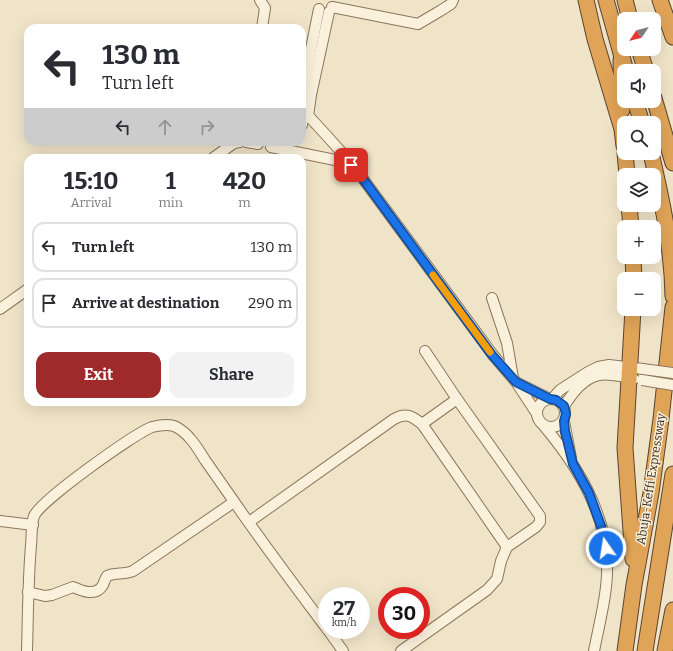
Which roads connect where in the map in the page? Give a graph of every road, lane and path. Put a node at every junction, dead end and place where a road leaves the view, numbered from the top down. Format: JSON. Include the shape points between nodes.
{"nodes":[{"id":1,"x":453,"y":0,"type":"edge"},
{"id":2,"x":586,"y":0,"type":"edge"},
{"id":3,"x":606,"y":0,"type":"edge"},
{"id":4,"x":625,"y":0,"type":"edge"},
{"id":5,"x":660,"y":0,"type":"edge"},
{"id":6,"x":262,"y":1,"type":"edge"},
{"id":7,"x":326,"y":6,"type":"edge"},
{"id":8,"x":628,"y":12,"type":"edge"},
{"id":9,"x":263,"y":24,"type":"edge"},
{"id":10,"x":673,"y":37,"type":"edge"},
{"id":11,"x":624,"y":64,"type":"edge"},
{"id":12,"x":306,"y":89,"type":"edge"},
{"id":13,"x":661,"y":103,"type":"edge"},
{"id":14,"x":657,"y":108,"type":"edge"},
{"id":15,"x":306,"y":113,"type":"edge"},
{"id":16,"x":618,"y":116,"type":"edge"},
{"id":17,"x":673,"y":127,"type":"edge"},
{"id":18,"x":230,"y":146,"type":"edge"},
{"id":19,"x":270,"y":147,"type":"dead end"},
{"id":20,"x":219,"y":154,"type":"edge"},
{"id":21,"x":305,"y":154,"type":"edge"},
{"id":22,"x":306,"y":154,"type":"edge"},
{"id":23,"x":653,"y":160,"type":"edge"},
{"id":24,"x":673,"y":163,"type":"edge"},
{"id":25,"x":355,"y":168,"type":"junction"},
{"id":26,"x":24,"y":292,"type":"edge"},
{"id":27,"x":673,"y":296,"type":"edge"},
{"id":28,"x":492,"y":298,"type":"dead end"},
{"id":29,"x":673,"y":307,"type":"edge"},
{"id":30,"x":0,"y":308,"type":"edge"},
{"id":31,"x":633,"y":316,"type":"edge"},
{"id":32,"x":425,"y":351,"type":"dead end"},
{"id":33,"x":636,"y":373,"type":"junction"},
{"id":34,"x":673,"y":373,"type":"edge"},
{"id":35,"x":514,"y":380,"type":"junction"},
{"id":36,"x":673,"y":385,"type":"edge"},
{"id":37,"x":458,"y":399,"type":"junction"},
{"id":38,"x":551,"y":399,"type":"junction"},
{"id":39,"x":564,"y":406,"type":"junction"},
{"id":40,"x":537,"y":414,"type":"junction"},
{"id":41,"x":564,"y":421,"type":"junction"},
{"id":42,"x":422,"y":424,"type":"junction"},
{"id":43,"x":544,"y":426,"type":"junction"},
{"id":44,"x":573,"y":464,"type":"junction"},
{"id":45,"x":673,"y":474,"type":"edge"},
{"id":46,"x":234,"y":502,"type":"junction"},
{"id":47,"x":0,"y":521,"type":"edge"},
{"id":48,"x":249,"y":522,"type":"junction"},
{"id":49,"x":33,"y":524,"type":"junction"},
{"id":50,"x":507,"y":547,"type":"junction"},
{"id":51,"x":673,"y":548,"type":"edge"},
{"id":52,"x":657,"y":578,"type":"junction"},
{"id":53,"x":634,"y":585,"type":"junction"},
{"id":54,"x":28,"y":592,"type":"junction"},
{"id":55,"x":673,"y":610,"type":"edge"},
{"id":56,"x":318,"y":618,"type":"edge"},
{"id":57,"x":334,"y":639,"type":"edge"},
{"id":58,"x":26,"y":651,"type":"edge"},
{"id":59,"x":343,"y":651,"type":"edge"},
{"id":60,"x":401,"y":651,"type":"edge"},
{"id":61,"x":594,"y":651,"type":"edge"},
{"id":62,"x":625,"y":651,"type":"edge"},
{"id":63,"x":645,"y":651,"type":"edge"},
{"id":64,"x":665,"y":651,"type":"edge"}],
"edges":[{"from":1,"to":7,"type":"street","via":[[451,4],[418,24]]},
{"from":2,"to":16,"type":"highway"},
{"from":3,"to":11,"type":"highway"},
{"from":4,"to":8,"type":"highway"},
{"from":5,"to":10,"type":"highway"},
{"from":6,"to":9,"type":"street","via":[[265,8]]},
{"from":7,"to":12,"type":"street"},
{"from":13,"to":17,"type":"highway"},
{"from":14,"to":24,"type":"highway"},
{"from":15,"to":25,"type":"street"},
{"from":18,"to":20,"type":"street"},
{"from":19,"to":21,"type":"street"},
{"from":22,"to":25,"type":"street","via":[[345,162]]},
{"from":23,"to":27,"type":"highway","via":[[669,238]]},
{"from":25,"to":35,"type":"street","via":[[492,355]]},
{"from":26,"to":30,"type":"street"},
{"from":28,"to":35,"type":"street","via":[[507,343]]},
{"from":29,"to":53,"type":"highway","name":"Abuja-Keffi Expressway","via":[[651,493]]},
{"from":31,"to":33,"type":"highway"},
{"from":32,"to":37,"type":"street"},
{"from":33,"to":34,"type":"street","bridge":true},
{"from":33,"to":36,"type":"street","bridge":true},
{"from":33,"to":38,"type":"street","via":[[610,365],[593,369],[560,390]]},
{"from":33,"to":39,"type":"street","via":[[595,376],[575,390]]},
{"from":33,"to":53,"type":"highway","via":[[625,448]]},
{"from":35,"to":38,"type":"street"},
{"from":35,"to":40,"type":"street"},
{"from":37,"to":42,"type":"street"},
{"from":37,"to":50,"type":"street","via":[[540,516],[540,522],[536,527]]},
{"from":38,"to":39,"type":"street","via":[[561,402]]},
{"from":38,"to":40,"type":"street","via":[[539,405]]},
{"from":39,"to":41,"type":"street"},
{"from":40,"to":43,"type":"street"},
{"from":41,"to":43,"type":"street","via":[[555,428]]},
{"from":41,"to":44,"type":"street"},
{"from":42,"to":48,"type":"street","via":[[410,416],[400,415]]},
{"from":42,"to":50,"type":"street"},
{"from":43,"to":44,"type":"street"},
{"from":44,"to":61,"type":"street","via":[[589,493],[606,548],[606,587]]},
{"from":45,"to":52,"type":"highway","name":"Abuja-Keffi Expressway"},
{"from":46,"to":48,"type":"street"},
{"from":46,"to":49,"type":"street","via":[[180,428],[170,425],[157,426],[129,440],[68,484],[42,506],[34,516]]},
{"from":46,"to":54,"type":"street","via":[[133,571],[107,576],[98,590],[87,593],[72,587],[45,596]]},
{"from":47,"to":49,"type":"street"},
{"from":48,"to":56,"type":"street"},
{"from":49,"to":54,"type":"street"},
{"from":50,"to":60,"type":"street","via":[[497,579],[492,585]]},
{"from":51,"to":52,"type":"highway"},
{"from":52,"to":63,"type":"highway","name":"Abuja-Keffi Expressway"},
{"from":53,"to":62,"type":"highway","name":"Abuja-Keffi Expressway"},
{"from":54,"to":58,"type":"street"},
{"from":55,"to":64,"type":"highway"},
{"from":57,"to":59,"type":"street"}]}
